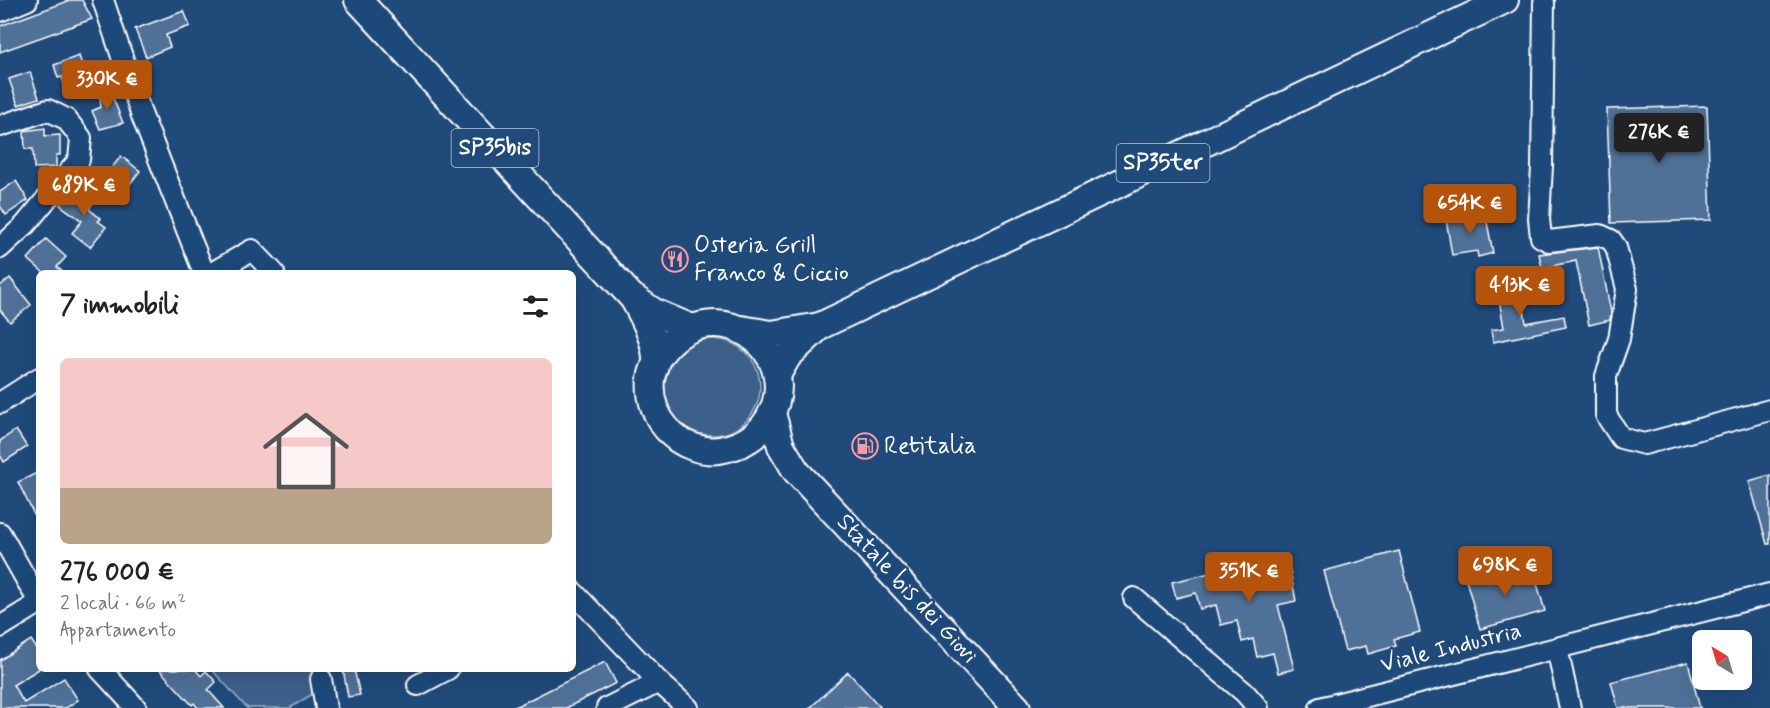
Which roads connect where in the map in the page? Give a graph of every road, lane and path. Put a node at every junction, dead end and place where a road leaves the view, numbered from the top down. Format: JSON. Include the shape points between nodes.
{"nodes":[{"id":1,"x":27,"y":0,"type":"edge"},
{"id":2,"x":103,"y":0,"type":"edge"},
{"id":3,"x":358,"y":0,"type":"edge"},
{"id":4,"x":1505,"y":0,"type":"edge"},
{"id":5,"x":1544,"y":2,"type":"dead end"},
{"id":6,"x":0,"y":11,"type":"edge"},
{"id":7,"x":0,"y":126,"type":"edge"},
{"id":8,"x":0,"y":248,"type":"edge"},
{"id":9,"x":203,"y":270,"type":"edge"},
{"id":10,"x":217,"y":270,"type":"edge"},
{"id":11,"x":271,"y":270,"type":"edge"},
{"id":12,"x":631,"y":296,"type":"junction"},
{"id":13,"x":820,"y":326,"type":"junction"},
{"id":14,"x":692,"y":328,"type":"junction"},
{"id":15,"x":740,"y":329,"type":"junction"},
{"id":16,"x":657,"y":359,"type":"junction"},
{"id":17,"x":777,"y":375,"type":"junction"},
{"id":18,"x":36,"y":380,"type":"edge"},
{"id":19,"x":0,"y":403,"type":"edge"},
{"id":20,"x":1770,"y":410,"type":"edge"},
{"id":21,"x":772,"y":413,"type":"junction"},
{"id":22,"x":740,"y":445,"type":"junction"},
{"id":23,"x":796,"y":471,"type":"junction"},
{"id":24,"x":0,"y":534,"type":"edge"},
{"id":25,"x":1770,"y":594,"type":"edge"},
{"id":26,"x":36,"y":597,"type":"edge"},
{"id":27,"x":1134,"y":598,"type":"dead end"},
{"id":28,"x":576,"y":599,"type":"edge"},
{"id":29,"x":920,"y":603,"type":"junction"},
{"id":30,"x":36,"y":604,"type":"edge"},
{"id":31,"x":0,"y":627,"type":"edge"},
{"id":32,"x":1557,"y":648,"type":"junction"},
{"id":33,"x":103,"y":672,"type":"edge"},
{"id":34,"x":442,"y":672,"type":"edge"},
{"id":35,"x":321,"y":679,"type":"dead end"},
{"id":36,"x":659,"y":682,"type":"junction"},
{"id":37,"x":418,"y":685,"type":"dead end"},
{"id":38,"x":136,"y":708,"type":"edge"},
{"id":39,"x":326,"y":708,"type":"edge"},
{"id":40,"x":607,"y":708,"type":"edge"},
{"id":41,"x":688,"y":708,"type":"edge"},
{"id":42,"x":996,"y":708,"type":"edge"},
{"id":43,"x":1017,"y":708,"type":"edge"},
{"id":44,"x":1258,"y":708,"type":"edge"},
{"id":45,"x":1320,"y":708,"type":"edge"},
{"id":46,"x":1570,"y":708,"type":"edge"}],
"edges":[{"from":1,"to":6,"type":"street"},
{"from":2,"to":9,"type":"street","via":[[142,117]]},
{"from":3,"to":12,"type":"main road","name":"Statale bis dei Giovi","number":"SP35bis"},
{"from":4,"to":13,"type":"main road","number":"SP35ter"},
{"from":5,"to":20,"type":"street","via":[[1541,237],[1549,241],[1599,235],[1611,240],[1627,289],[1619,339],[1606,376],[1606,415],[1622,438],[1644,444]]},
{"from":7,"to":8,"type":"street","via":[[48,110],[66,119],[81,138],[79,160],[25,225]]},
{"from":10,"to":11,"type":"street","via":[[252,250]]},
{"from":12,"to":14,"type":"main road","name":"Statale bis dei Giovi","number":"SP35bis","via":[[654,312]]},
{"from":12,"to":16,"type":"main road","name":"Statale bis dei Giovi","number":"SP35bis","via":[[652,337]]},
{"from":13,"to":15,"type":"main road","number":"SP35ter","via":[[771,334]]},
{"from":13,"to":17,"type":"main road","number":"SP35ter","via":[[788,356]]},
{"from":14,"to":15,"type":"main road","name":"Statale bis dei Giovi","number":"SP35bis","via":[[708,324]]},
{"from":14,"to":16,"type":"main road","via":[[666,346]]},
{"from":15,"to":17,"type":"main road","name":"Statale bis dei Giovi","number":"SP35bis","via":[[757,340],[770,356]]},
{"from":16,"to":22,"type":"main road","name":"Statale bis dei Giovi","number":"SP35bis","via":[[651,397],[668,432],[702,450]]},
{"from":17,"to":21,"type":"main road","name":"Statale bis dei Giovi","number":"SP35bis"},
{"from":18,"to":19,"type":"street"},
{"from":21,"to":22,"type":"main road","via":[[759,431]]},
{"from":21,"to":23,"type":"main road","name":"Statale bis dei Giovi","number":"SP35bis","via":[[781,446]]},
{"from":22,"to":23,"type":"main road","name":"Statale bis dei Giovi","number":"SP35bis","via":[[774,455]]},
{"from":23,"to":29,"type":"main road","name":"Statale bis dei Giovi","number":"SP35bis"},
{"from":24,"to":26,"type":"street"},
{"from":25,"to":32,"type":"street","name":"Viale Industria"},
{"from":27,"to":44,"type":"street"},
{"from":28,"to":36,"type":"street"},
{"from":29,"to":42,"type":"main road","via":[[949,655]]},
{"from":29,"to":43,"type":"main road","name":"Statale bis dei Giovi","number":"SP35bis"},
{"from":30,"to":31,"type":"street"},
{"from":32,"to":45,"type":"street","name":"Viale Industria"},
{"from":32,"to":46,"type":"street"},
{"from":33,"to":38,"type":"street"},
{"from":34,"to":37,"type":"street"},
{"from":35,"to":39,"type":"street"},
{"from":36,"to":40,"type":"street"},
{"from":36,"to":41,"type":"street"}]}
